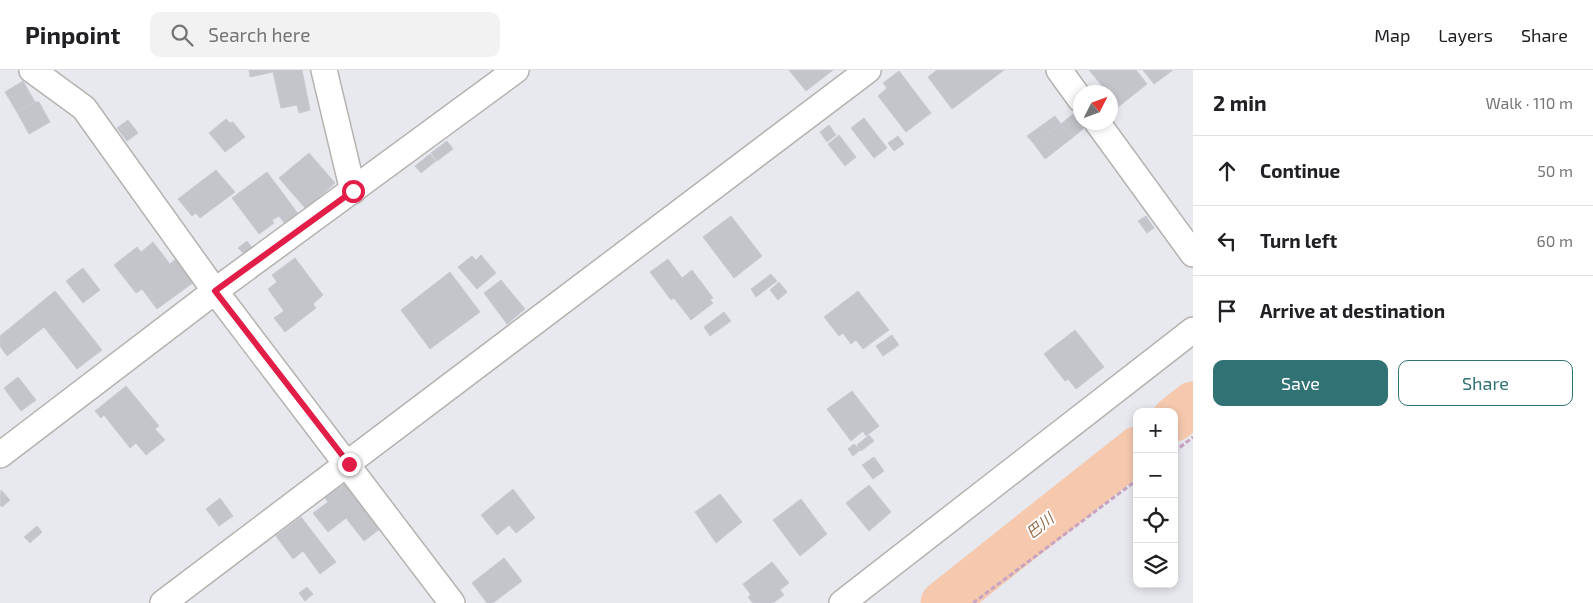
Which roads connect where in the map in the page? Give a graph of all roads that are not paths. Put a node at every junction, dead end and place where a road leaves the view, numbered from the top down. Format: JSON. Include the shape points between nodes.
{"nodes":[{"id":1,"x":32,"y":70,"type":"edge"},
{"id":2,"x":324,"y":70,"type":"edge"},
{"id":3,"x":516,"y":70,"type":"edge"},
{"id":4,"x":868,"y":70,"type":"edge"},
{"id":5,"x":1059,"y":70,"type":"edge"},
{"id":6,"x":1073,"y":89,"type":"edge"},
{"id":7,"x":1103,"y":130,"type":"edge"},
{"id":8,"x":353,"y":191,"type":"junction"},
{"id":9,"x":1193,"y":254,"type":"edge"},
{"id":10,"x":215,"y":291,"type":"junction"},
{"id":11,"x":1193,"y":330,"type":"edge"},
{"id":12,"x":0,"y":455,"type":"edge"},
{"id":13,"x":349,"y":464,"type":"junction"},
{"id":14,"x":163,"y":603,"type":"edge"},
{"id":15,"x":452,"y":603,"type":"edge"},
{"id":16,"x":842,"y":603,"type":"edge"}],
"edges":[{"from":1,"to":10,"type":"street","via":[[84,108]]},
{"from":2,"to":8,"type":"street"},
{"from":3,"to":8,"type":"street"},
{"from":4,"to":13,"type":"street"},
{"from":5,"to":6,"type":"street"},
{"from":7,"to":9,"type":"street"},
{"from":8,"to":10,"type":"street"},
{"from":10,"to":12,"type":"street"},
{"from":10,"to":13,"type":"street"},
{"from":11,"to":16,"type":"street"},
{"from":13,"to":14,"type":"street"},
{"from":13,"to":15,"type":"street"}]}
